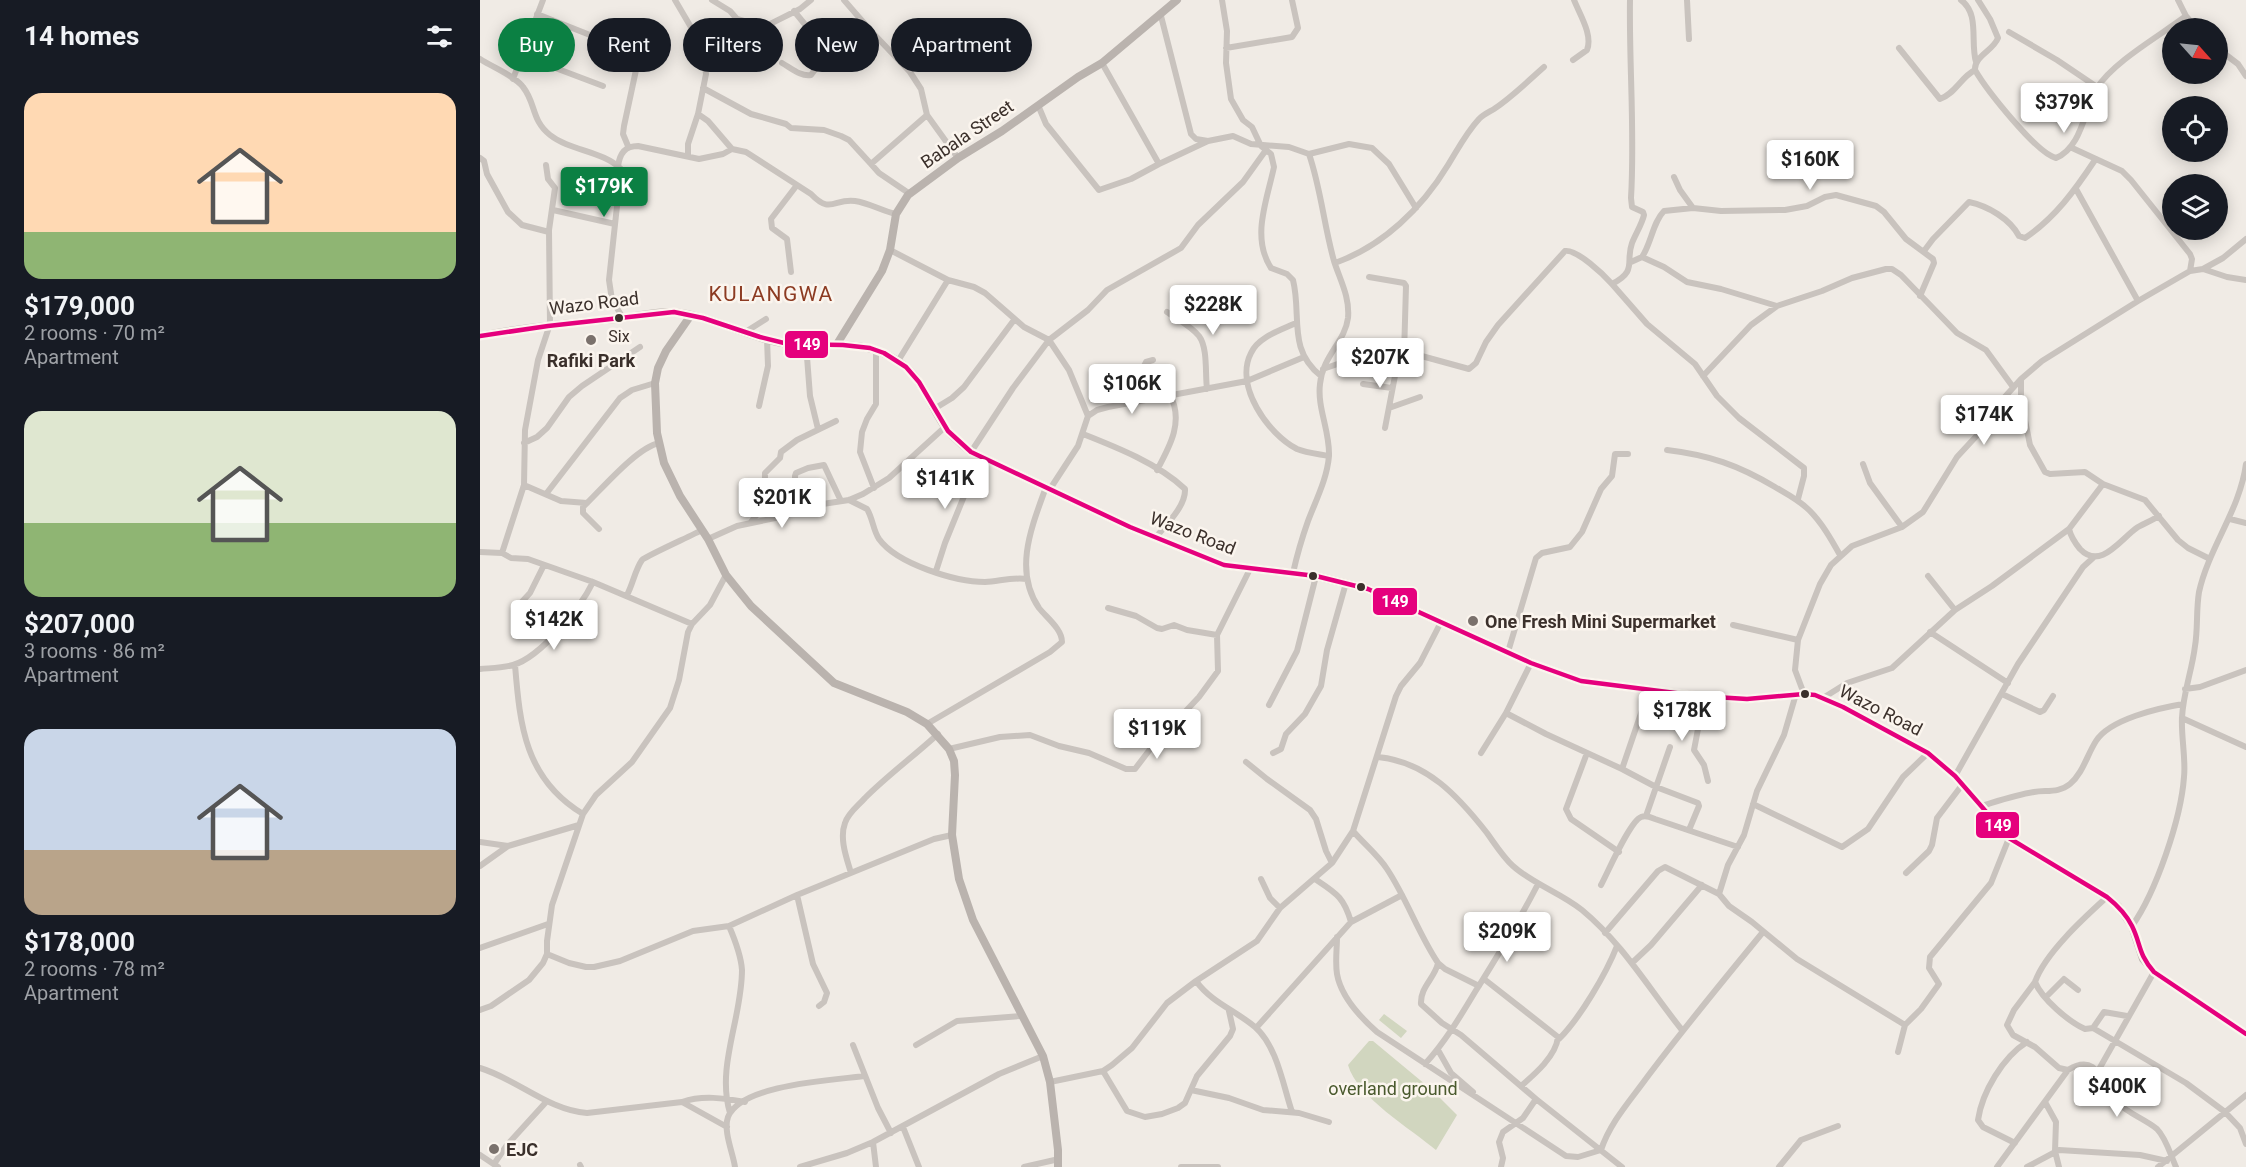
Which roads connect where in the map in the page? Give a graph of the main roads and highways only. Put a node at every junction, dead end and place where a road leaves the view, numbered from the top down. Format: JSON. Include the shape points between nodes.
{"nodes":[{"id":1,"x":1177,"y":0,"type":"edge"},
{"id":2,"x":691,"y":315,"type":"junction"},
{"id":3,"x":480,"y":336,"type":"edge"},
{"id":4,"x":837,"y":344,"type":"junction"},
{"id":5,"x":2246,"y":1034,"type":"edge"},
{"id":6,"x":1059,"y":1163,"type":"edge"}],
"edges":[{"from":1,"to":4,"type":"main road","name":"Babala Street","via":[[1102,63],[910,194],[896,214],[890,250],[872,290]]},
{"from":2,"to":3,"type":"main road","name":"Wazo Road","via":[[653,312]]},
{"from":2,"to":4,"type":"main road","name":"Wazo Road","via":[[787,344]]},
{"from":2,"to":6,"type":"main road","via":[[666,351],[655,383],[664,463],[726,575],[752,606],[834,683],[927,724],[949,750],[955,775],[952,835],[966,903],[1043,1056],[1050,1082]]},
{"from":4,"to":5,"type":"main road","name":"Wazo Road","via":[[861,345],[898,361],[915,375],[945,427],[971,452],[1224,565],[1316,576],[1368,590],[1581,681],[1699,696],[1747,699],[1800,694],[1823,698],[1928,753],[1955,776],[2009,838],[2118,906],[2132,926],[2143,959],[2154,972]]}]}
